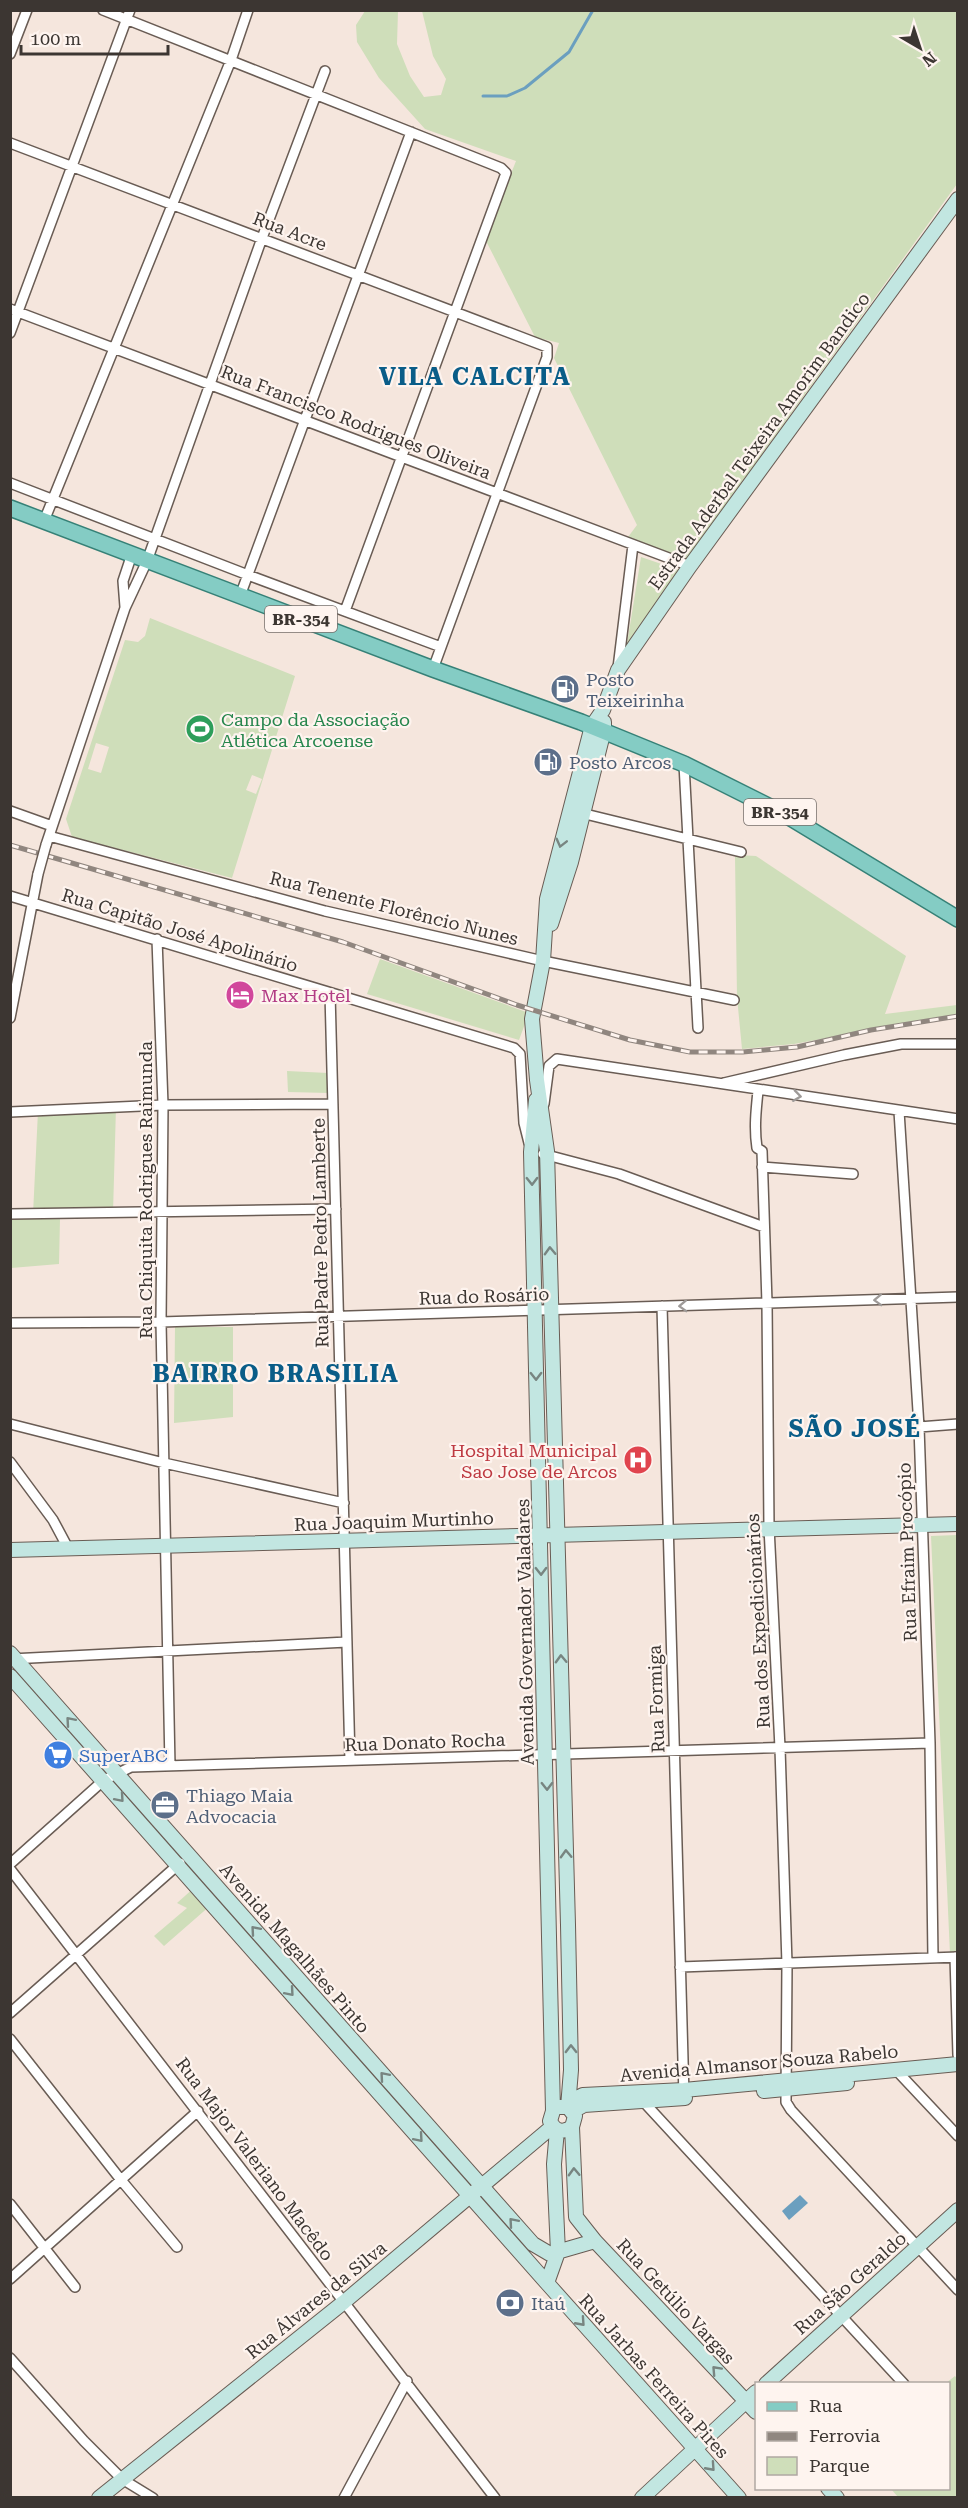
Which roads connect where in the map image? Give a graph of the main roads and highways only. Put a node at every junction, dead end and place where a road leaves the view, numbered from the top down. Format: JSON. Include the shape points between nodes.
{"nodes":[{"id":1,"x":10,"y":508,"type":"edge"},
{"id":2,"x":957,"y":919,"type":"edge"}],
"edges":[{"from":1,"to":2,"type":"main road","number":"BR-354","via":[[598,728],[684,764],[786,815]]}]}
